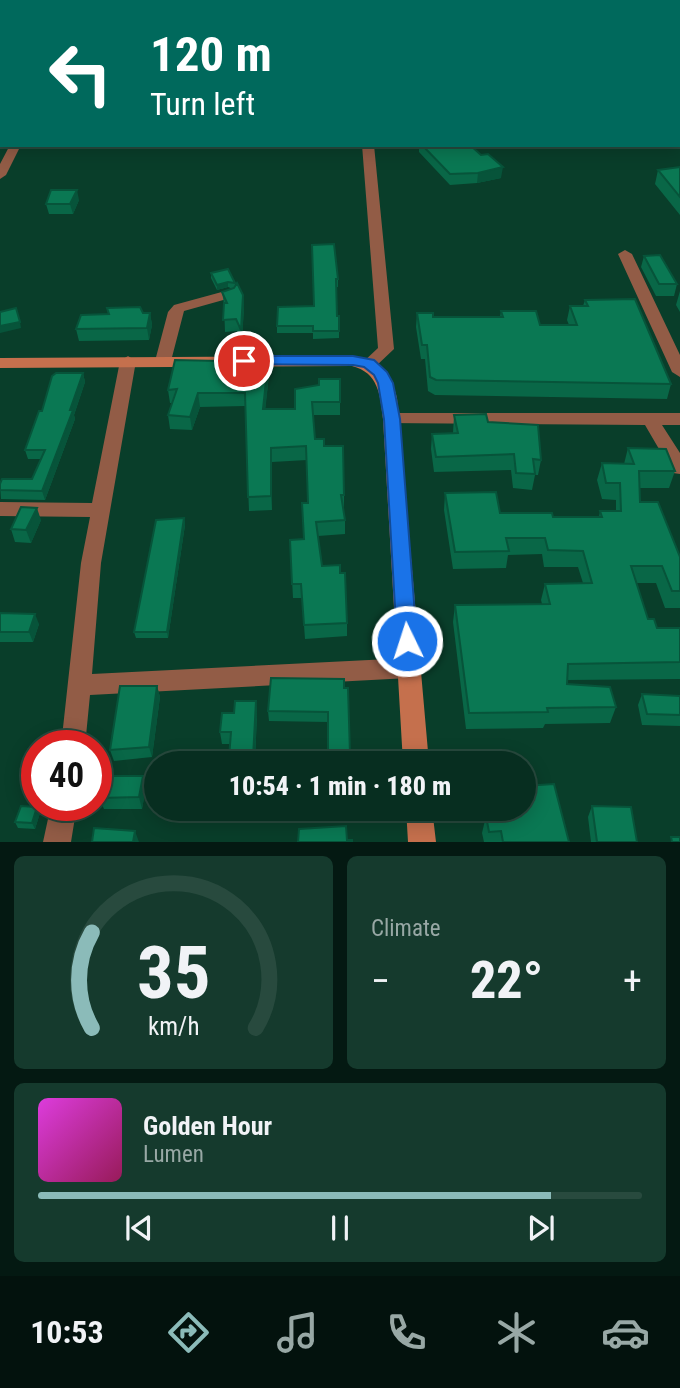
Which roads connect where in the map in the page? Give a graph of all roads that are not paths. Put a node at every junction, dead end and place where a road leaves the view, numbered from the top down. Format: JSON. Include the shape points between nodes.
{"nodes":[{"id":1,"x":15,"y":147,"type":"edge"},
{"id":2,"x":368,"y":147,"type":"edge"},
{"id":3,"x":0,"y":175,"type":"edge"},
{"id":4,"x":625,"y":254,"type":"dead end"},
{"id":5,"x":229,"y":294,"type":"edge"},
{"id":6,"x":128,"y":361,"type":"junction"},
{"id":7,"x":163,"y":361,"type":"junction"},
{"id":8,"x":0,"y":363,"type":"edge"},
{"id":9,"x":369,"y":364,"type":"junction"},
{"id":10,"x":680,"y":372,"type":"edge"},
{"id":11,"x":392,"y":419,"type":"junction"},
{"id":12,"x":650,"y":419,"type":"junction"},
{"id":13,"x":680,"y":419,"type":"edge"},
{"id":14,"x":680,"y":468,"type":"edge"},
{"id":15,"x":0,"y":509,"type":"edge"},
{"id":16,"x":101,"y":510,"type":"junction"},
{"id":17,"x":409,"y":668,"type":"junction"},
{"id":18,"x":78,"y":685,"type":"junction"},
{"id":19,"x":75,"y":730,"type":"edge"},
{"id":20,"x":415,"y":751,"type":"edge"},
{"id":21,"x":61,"y":821,"type":"edge"},
{"id":22,"x":420,"y":821,"type":"edge"},
{"id":23,"x":57,"y":842,"type":"edge"},
{"id":24,"x":422,"y":842,"type":"edge"}],
"edges":[{"from":1,"to":3,"type":"street"},
{"from":2,"to":9,"type":"street","via":[[386,349]]},
{"from":4,"to":10,"type":"street"},
{"from":5,"to":7,"type":"street","via":[[176,312]]},
{"from":6,"to":7,"type":"street"},
{"from":6,"to":8,"type":"street"},
{"from":6,"to":16,"type":"street"},
{"from":7,"to":9,"type":"street","via":[[353,360]]},
{"from":9,"to":11,"type":"street","via":[[386,383]]},
{"from":11,"to":12,"type":"street"},
{"from":11,"to":17,"type":"street"},
{"from":12,"to":13,"type":"street"},
{"from":12,"to":14,"type":"street"},
{"from":15,"to":16,"type":"street"},
{"from":16,"to":18,"type":"street"},
{"from":17,"to":18,"type":"street"},
{"from":17,"to":20,"type":"street"},
{"from":18,"to":19,"type":"street"},
{"from":21,"to":23,"type":"street"},
{"from":22,"to":24,"type":"street"}]}
